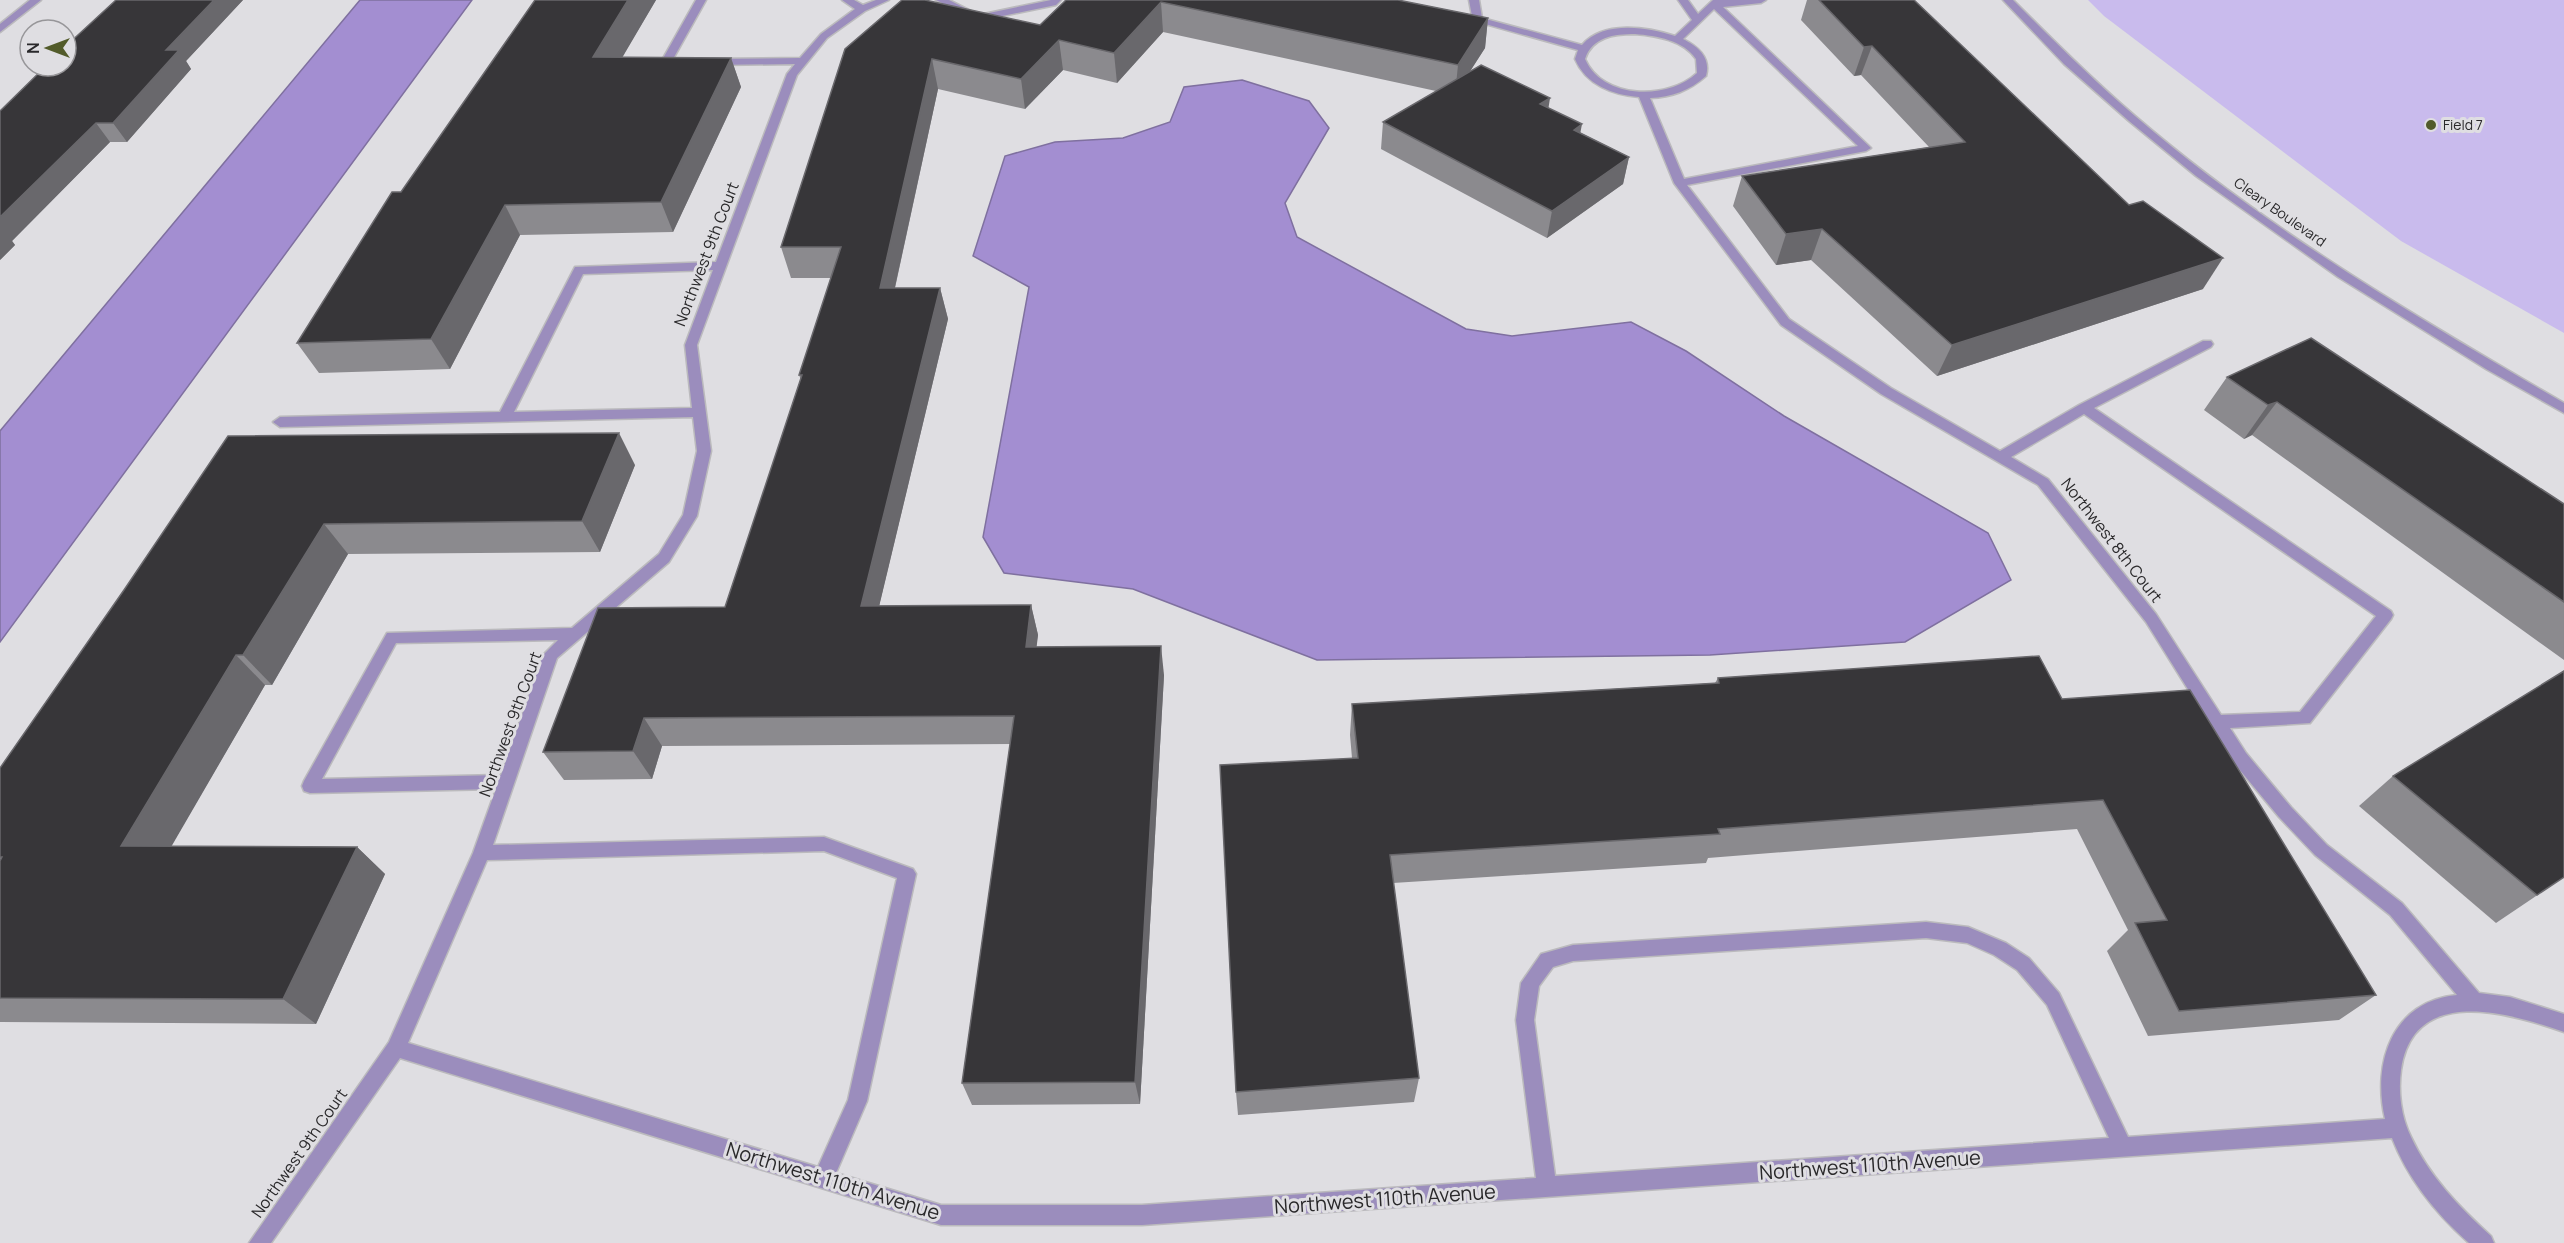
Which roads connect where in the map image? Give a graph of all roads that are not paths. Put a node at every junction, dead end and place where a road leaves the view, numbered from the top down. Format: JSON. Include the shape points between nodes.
{"nodes":[{"id":1,"x":36,"y":0,"type":"edge"},
{"id":2,"x":701,"y":0,"type":"edge"},
{"id":3,"x":847,"y":0,"type":"edge"},
{"id":4,"x":884,"y":0,"type":"edge"},
{"id":5,"x":941,"y":0,"type":"edge"},
{"id":6,"x":1056,"y":0,"type":"edge"},
{"id":7,"x":1474,"y":0,"type":"edge"},
{"id":8,"x":1683,"y":0,"type":"edge"},
{"id":9,"x":1761,"y":0,"type":"edge"},
{"id":10,"x":2008,"y":0,"type":"edge"},
{"id":11,"x":1716,"y":2,"type":"edge"},
{"id":12,"x":862,"y":9,"type":"junction"},
{"id":13,"x":1453,"y":14,"type":"edge"},
{"id":14,"x":1476,"y":20,"type":"junction"},
{"id":15,"x":1697,"y":20,"type":"junction"},
{"id":16,"x":1,"y":28,"type":"edge"},
{"id":17,"x":1677,"y":40,"type":"junction"},
{"id":18,"x":1582,"y":48,"type":"junction"},
{"id":19,"x":803,"y":61,"type":"junction"},
{"id":20,"x":689,"y":62,"type":"edge"},
{"id":21,"x":700,"y":62,"type":"edge"},
{"id":22,"x":1643,"y":94,"type":"junction"},
{"id":23,"x":1680,"y":183,"type":"junction"},
{"id":24,"x":720,"y":266,"type":"junction"},
{"id":25,"x":2207,"y":344,"type":"dead end"},
{"id":26,"x":2084,"y":408,"type":"junction"},
{"id":27,"x":2564,"y":409,"type":"edge"},
{"id":28,"x":698,"y":411,"type":"junction"},
{"id":29,"x":505,"y":416,"type":"junction"},
{"id":30,"x":280,"y":422,"type":"dead end"},
{"id":31,"x":2000,"y":457,"type":"junction"},
{"id":32,"x":575,"y":634,"type":"junction"},
{"id":33,"x":2217,"y":722,"type":"junction"},
{"id":34,"x":507,"y":782,"type":"junction"},
{"id":35,"x":482,"y":853,"type":"junction"},
{"id":36,"x":2475,"y":1002,"type":"junction"},
{"id":37,"x":2564,"y":1023,"type":"edge"},
{"id":38,"x":396,"y":1048,"type":"junction"},
{"id":39,"x":2398,"y":1128,"type":"junction"},
{"id":40,"x":2123,"y":1147,"type":"junction"},
{"id":41,"x":824,"y":1179,"type":"junction"},
{"id":42,"x":1547,"y":1188,"type":"junction"},
{"id":43,"x":259,"y":1243,"type":"edge"},
{"id":44,"x":2484,"y":1243,"type":"edge"}],
"edges":[{"from":1,"to":16,"type":"street"},
{"from":2,"to":20,"type":"street","via":[[666,62]]},
{"from":3,"to":12,"type":"street"},
{"from":4,"to":12,"type":"street","name":"Northwest 9th Court"},
{"from":5,"to":6,"type":"street","via":[[978,18]]},
{"from":7,"to":14,"type":"street"},
{"from":8,"to":15,"type":"street"},
{"from":9,"to":11,"type":"street"},
{"from":10,"to":27,"type":"street","name":"Cleary Boulevard","via":[[2097,90],[2252,212]]},
{"from":11,"to":15,"type":"street"},
{"from":11,"to":23,"type":"street","via":[[1866,148]]},
{"from":12,"to":19,"type":"street","name":"Northwest 9th Court","via":[[824,36]]},
{"from":13,"to":14,"type":"street"},
{"from":14,"to":18,"type":"street"},
{"from":15,"to":17,"type":"street"},
{"from":17,"to":18,"type":"street","via":[[1626,31],[1606,33]]},
{"from":17,"to":22,"type":"street","via":[[1701,59],[1702,74],[1695,83],[1680,90]]},
{"from":18,"to":22,"type":"street","via":[[1580,59],[1588,74],[1611,87]]},
{"from":19,"to":21,"type":"street"},
{"from":19,"to":24,"type":"street","name":"Northwest 9th Court","via":[[792,74]]},
{"from":22,"to":23,"type":"street","name":"Northwest 8th Court"},
{"from":23,"to":31,"type":"street","name":"Northwest 8th Court","via":[[1785,322],[1886,391]]},
{"from":24,"to":28,"type":"street","name":"Northwest 9th Court","via":[[691,345]]},
{"from":24,"to":29,"type":"street","via":[[579,270]]},
{"from":25,"to":26,"type":"street"},
{"from":26,"to":31,"type":"street"},
{"from":26,"to":33,"type":"street","via":[[2386,615],[2304,718]]},
{"from":28,"to":29,"type":"street"},
{"from":28,"to":32,"type":"street","name":"Northwest 9th Court","via":[[704,451],[690,516],[664,558]]},
{"from":29,"to":30,"type":"street"},
{"from":31,"to":33,"type":"street","name":"Northwest 8th Court","via":[[2043,482],[2151,618]]},
{"from":32,"to":34,"type":"street","name":"Northwest 9th Court","via":[[551,655]]},
{"from":32,"to":34,"type":"street","via":[[392,637],[310,786]]},
{"from":33,"to":36,"type":"street","name":"Northwest 8th Court","via":[[2240,758],[2285,812],[2321,850],[2396,909]]},
{"from":34,"to":35,"type":"street","name":"Northwest 9th Court"},
{"from":35,"to":38,"type":"street","name":"Northwest 9th Court"},
{"from":35,"to":41,"type":"street","via":[[824,844],[907,873],[857,1101]]},
{"from":36,"to":37,"type":"street","via":[[2523,1008]]},
{"from":36,"to":39,"type":"street","via":[[2443,1006],[2419,1018],[2400,1037],[2390,1063],[2389,1093]]},
{"from":38,"to":41,"type":"street","name":"Northwest 110th Avenue"},
{"from":38,"to":43,"type":"street","name":"Northwest 9th Court"},
{"from":39,"to":40,"type":"street","name":"Northwest 110th Avenue"},
{"from":39,"to":44,"type":"street","via":[[2421,1174],[2459,1222]]},
{"from":40,"to":42,"type":"street","name":"Northwest 110th Avenue"},
{"from":40,"to":42,"type":"street","via":[[2053,999],[2023,964],[1968,935],[1926,930],[1573,952],[1547,960],[1530,983],[1525,1020]]},
{"from":41,"to":42,"type":"street","name":"Northwest 110th Avenue","via":[[941,1215],[1142,1215]]}]}
